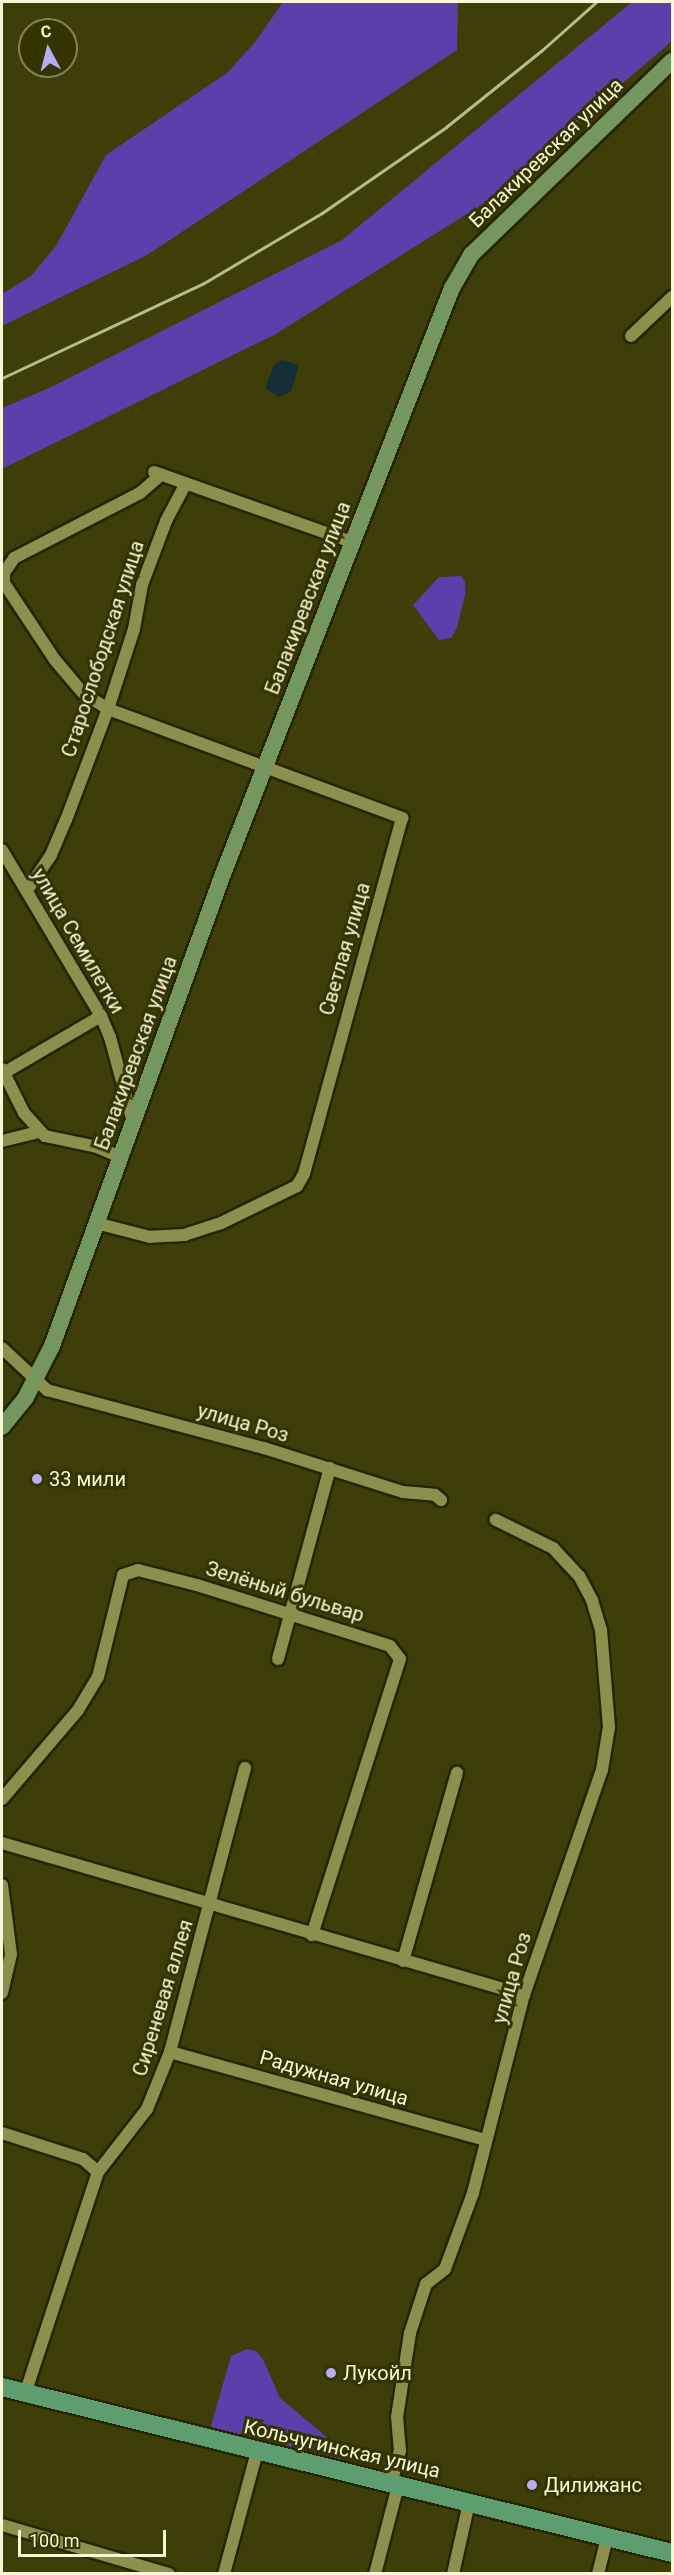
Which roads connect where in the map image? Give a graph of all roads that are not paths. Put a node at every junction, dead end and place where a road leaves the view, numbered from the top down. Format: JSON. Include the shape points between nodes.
{"nodes":[{"id":1,"x":671,"y":66,"type":"edge"},
{"id":2,"x":672,"y":297,"type":"edge"},
{"id":3,"x":631,"y":336,"type":"dead end"},
{"id":4,"x":185,"y":485,"type":"junction"},
{"id":5,"x":352,"y":542,"type":"junction"},
{"id":6,"x":3,"y":581,"type":"edge"},
{"id":7,"x":108,"y":709,"type":"junction"},
{"id":8,"x":264,"y":767,"type":"junction"},
{"id":9,"x":2,"y":850,"type":"edge"},
{"id":10,"x":28,"y":889,"type":"junction"},
{"id":11,"x":101,"y":1016,"type":"junction"},
{"id":12,"x":2,"y":1072,"type":"edge"},
{"id":13,"x":133,"y":1124,"type":"junction"},
{"id":14,"x":39,"y":1132,"type":"junction"},
{"id":15,"x":2,"y":1141,"type":"edge"},
{"id":16,"x":121,"y":1157,"type":"junction"},
{"id":17,"x":96,"y":1223,"type":"junction"},
{"id":18,"x":2,"y":1348,"type":"edge"},
{"id":19,"x":36,"y":1380,"type":"junction"},
{"id":20,"x":2,"y":1427,"type":"edge"},
{"id":21,"x":330,"y":1468,"type":"junction"},
{"id":22,"x":441,"y":1500,"type":"dead end"},
{"id":23,"x":496,"y":1520,"type":"dead end"},
{"id":24,"x":290,"y":1615,"type":"junction"},
{"id":25,"x":278,"y":1659,"type":"dead end"},
{"id":26,"x":245,"y":1767,"type":"dead end"},
{"id":27,"x":457,"y":1773,"type":"dead end"},
{"id":28,"x":2,"y":1799,"type":"edge"},
{"id":29,"x":2,"y":1843,"type":"edge"},
{"id":30,"x":2,"y":1885,"type":"edge"},
{"id":31,"x":211,"y":1907,"type":"junction"},
{"id":32,"x":312,"y":1935,"type":"junction"},
{"id":33,"x":403,"y":1961,"type":"junction"},
{"id":34,"x":2,"y":1992,"type":"edge"},
{"id":35,"x":524,"y":1995,"type":"junction"},
{"id":36,"x":170,"y":2052,"type":"junction"},
{"id":37,"x":2,"y":2133,"type":"edge"},
{"id":38,"x":486,"y":2140,"type":"junction"},
{"id":39,"x":98,"y":2172,"type":"junction"},
{"id":40,"x":2,"y":2387,"type":"edge"},
{"id":41,"x":25,"y":2394,"type":"junction"},
{"id":42,"x":257,"y":2452,"type":"junction"},
{"id":43,"x":395,"y":2485,"type":"junction"},
{"id":44,"x":469,"y":2503,"type":"junction"},
{"id":45,"x":2,"y":2525,"type":"edge"},
{"id":46,"x":607,"y":2537,"type":"junction"},
{"id":47,"x":672,"y":2553,"type":"edge"},
{"id":48,"x":170,"y":2574,"type":"edge"},
{"id":49,"x":224,"y":2574,"type":"edge"},
{"id":50,"x":375,"y":2574,"type":"edge"},
{"id":51,"x":453,"y":2574,"type":"edge"},
{"id":52,"x":598,"y":2574,"type":"edge"}],
"edges":[{"from":1,"to":5,"type":"street","name":"Балакиревская улица","via":[[472,254],[452,288]]},
{"from":2,"to":3,"type":"street"},
{"from":4,"to":5,"type":"street","via":[[197,485]]},
{"from":4,"to":6,"type":"street","via":[[157,474],[140,493],[14,558],[7,564]]},
{"from":4,"to":7,"type":"street","name":"Старослободская улица","via":[[166,521],[142,585],[134,629]]},
{"from":5,"to":8,"type":"street","name":"Балакиревская улица"},
{"from":6,"to":7,"type":"street","name":"Светлая улица","via":[[55,660],[83,693]]},
{"from":7,"to":8,"type":"street","name":"Светлая улица"},
{"from":7,"to":10,"type":"street","name":"Старослободская улица","via":[[51,855]]},
{"from":8,"to":13,"type":"street","name":"Балакиревская улица"},
{"from":8,"to":17,"type":"street","name":"Светлая улица","via":[[402,818],[304,1174],[297,1186],[270,1200],[185,1235],[150,1237]]},
{"from":9,"to":10,"type":"street","name":"улица Семилетки"},
{"from":10,"to":11,"type":"street","name":"улица Семилетки"},
{"from":11,"to":12,"type":"street"},
{"from":11,"to":13,"type":"street","name":"улица Семилетки"},
{"from":12,"to":14,"type":"street"},
{"from":13,"to":16,"type":"street","name":"Балакиревская улица"},
{"from":14,"to":15,"type":"street"},
{"from":14,"to":16,"type":"street"},
{"from":16,"to":17,"type":"street","name":"Балакиревская улица"},
{"from":17,"to":19,"type":"street","name":"Балакиревская улица"},
{"from":18,"to":19,"type":"street","name":"улица Роз"},
{"from":19,"to":20,"type":"street","name":"Балакиревская улица"},
{"from":19,"to":21,"type":"street","name":"улица Роз","via":[[47,1390]]},
{"from":21,"to":22,"type":"street","name":"улица Роз","via":[[403,1492],[435,1495]]},
{"from":21,"to":24,"type":"street"},
{"from":23,"to":35,"type":"street","name":"улица Роз","via":[[526,1531],[553,1548],[579,1576],[592,1599],[601,1630],[610,1706],[602,1770]]},
{"from":24,"to":25,"type":"street"},
{"from":24,"to":28,"type":"street","name":"Зелёный бульвар","via":[[138,1570],[123,1575],[98,1677],[78,1710]]},
{"from":24,"to":32,"type":"street","name":"Зелёный бульвар","via":[[390,1646],[400,1659]]},
{"from":26,"to":31,"type":"street","name":"Сиреневая аллея"},
{"from":27,"to":33,"type":"street"},
{"from":29,"to":31,"type":"street"},
{"from":30,"to":34,"type":"street","via":[[11,1954]]},
{"from":31,"to":32,"type":"street"},
{"from":31,"to":36,"type":"street","name":"Сиреневая аллея"},
{"from":32,"to":33,"type":"street"},
{"from":33,"to":35,"type":"street"},
{"from":35,"to":38,"type":"street","name":"улица Роз"},
{"from":36,"to":38,"type":"street","name":"Радужная улица"},
{"from":36,"to":39,"type":"street","name":"Сиреневая аллея","via":[[147,2109]]},
{"from":37,"to":39,"type":"street","via":[[83,2159]]},
{"from":38,"to":43,"type":"street","name":"улица Роз","via":[[458,2239],[445,2269],[426,2284],[410,2333],[397,2418],[400,2451]]},
{"from":39,"to":41,"type":"street","name":"Сиреневая аллея"},
{"from":40,"to":41,"type":"main road","name":"Кольчугинская улица"},
{"from":41,"to":42,"type":"main road","name":"Кольчугинская улица"},
{"from":42,"to":43,"type":"main road","name":"Кольчугинская улица"},
{"from":42,"to":49,"type":"street"},
{"from":43,"to":44,"type":"main road","name":"Кольчугинская улица"},
{"from":43,"to":50,"type":"street","name":"улица Роз"},
{"from":44,"to":46,"type":"main road","name":"Кольчугинская улица"},
{"from":44,"to":51,"type":"street"},
{"from":45,"to":48,"type":"street"},
{"from":46,"to":47,"type":"main road","name":"Кольчугинская улица"},
{"from":46,"to":52,"type":"street"}]}
